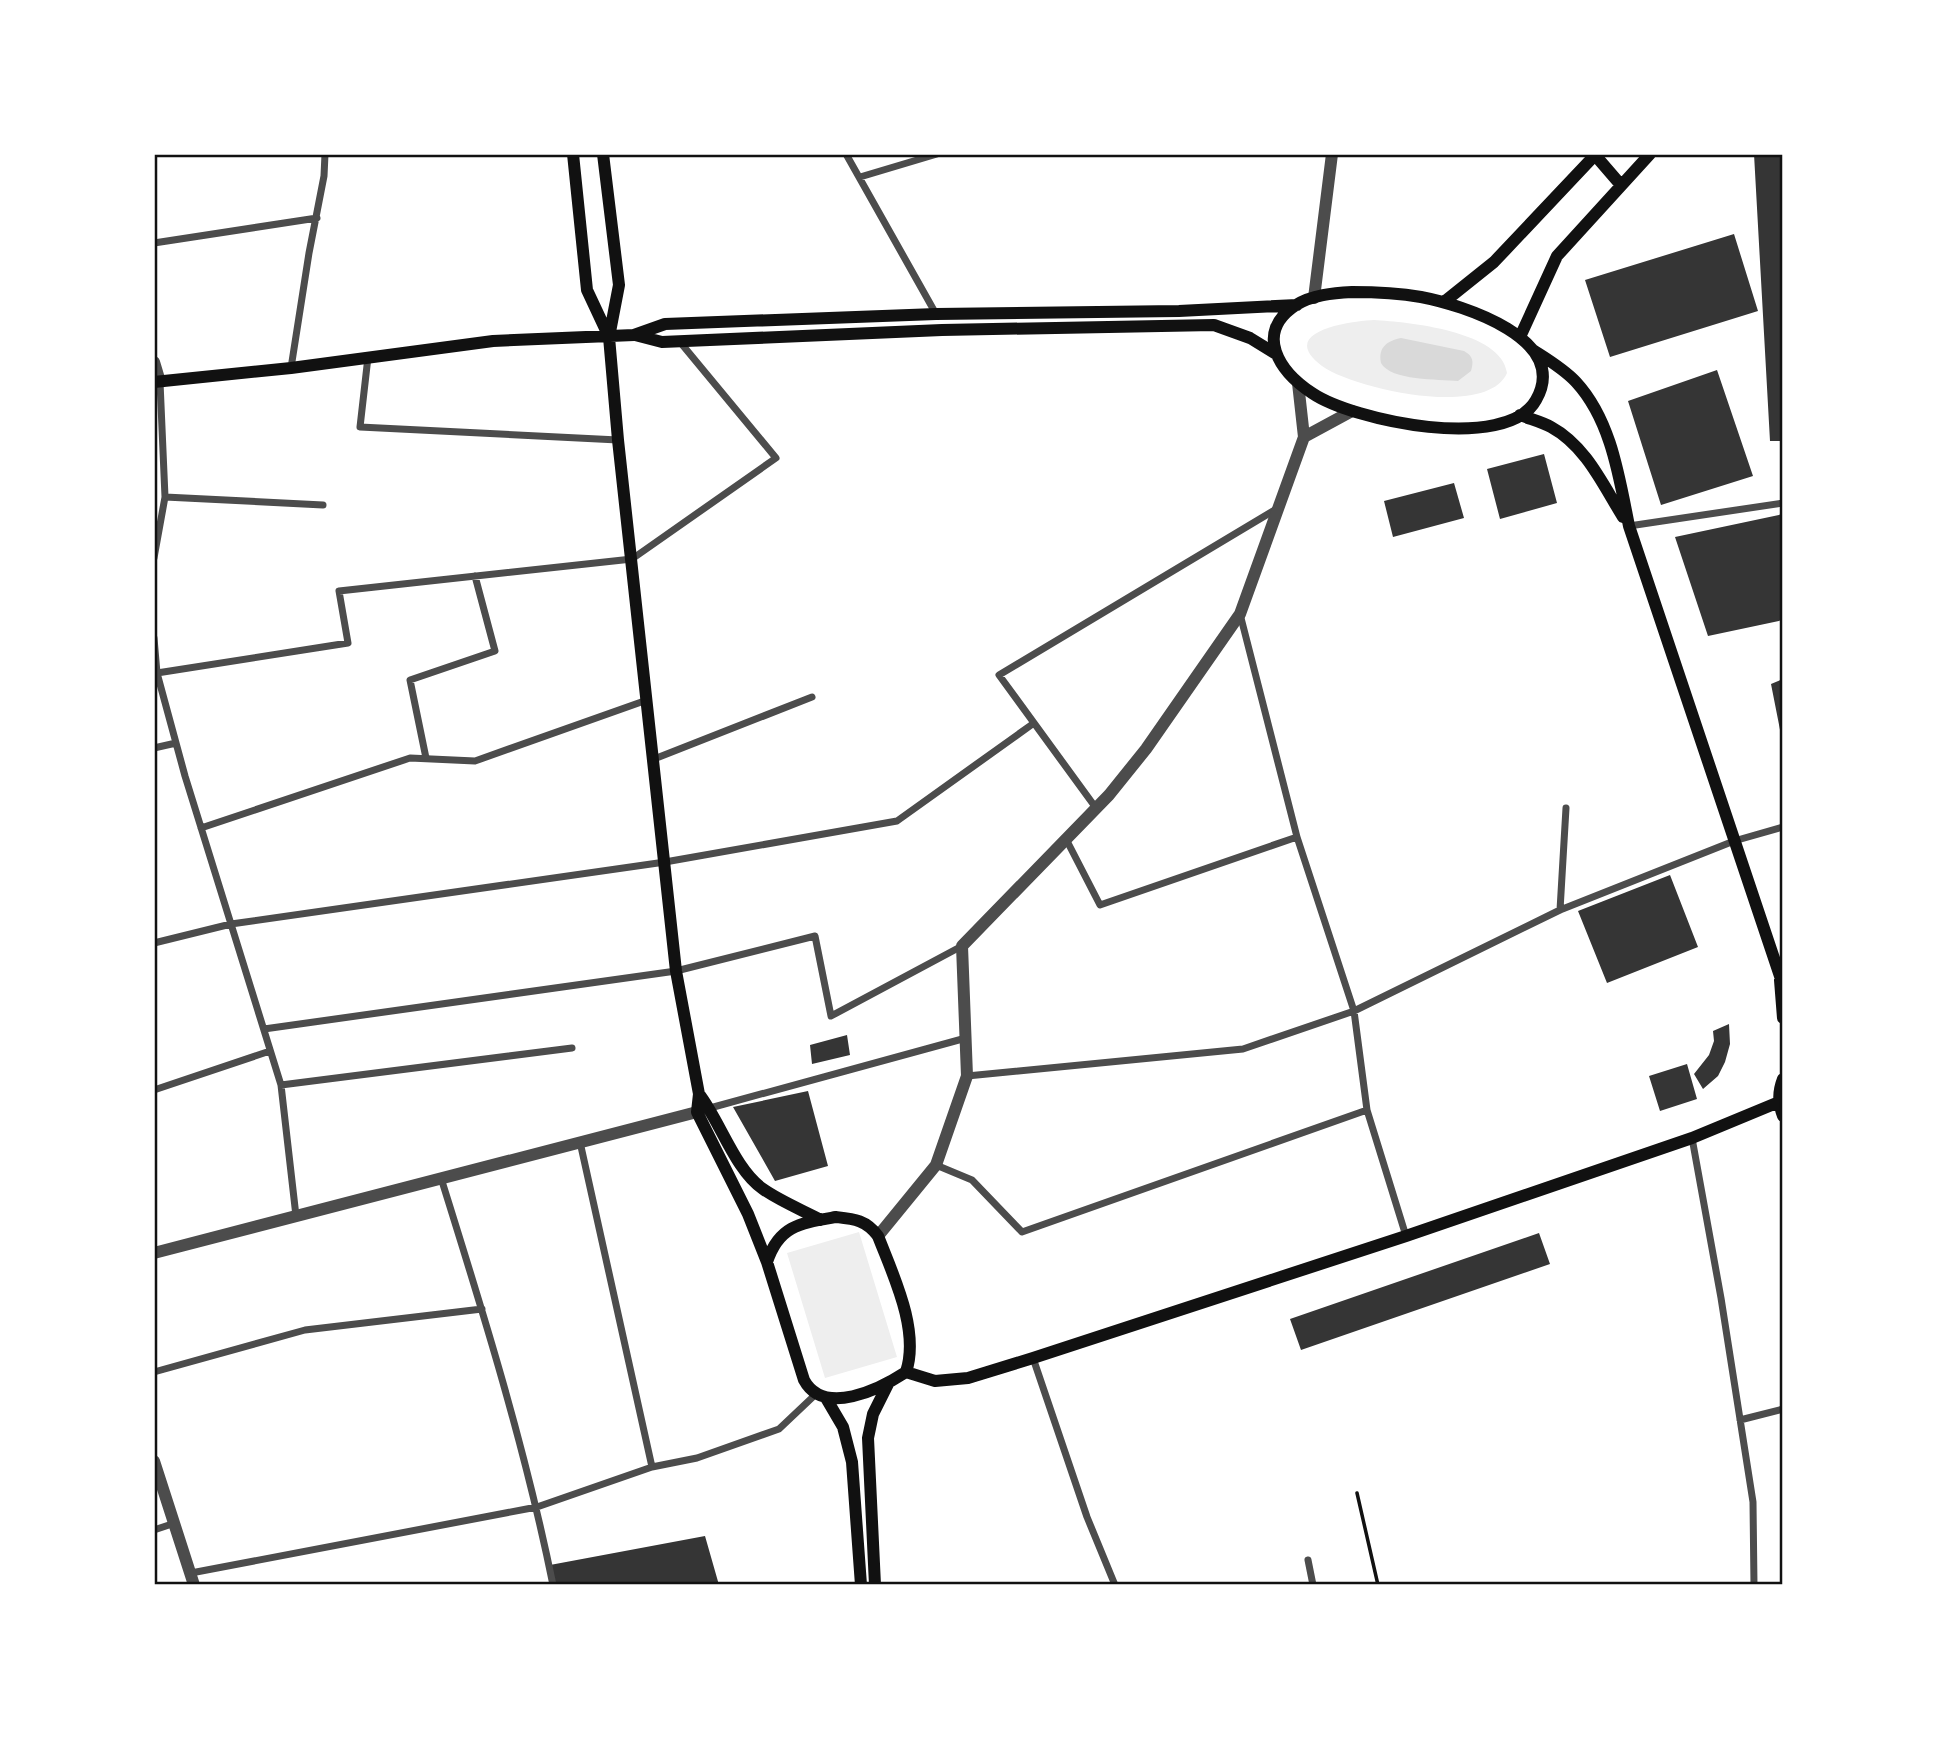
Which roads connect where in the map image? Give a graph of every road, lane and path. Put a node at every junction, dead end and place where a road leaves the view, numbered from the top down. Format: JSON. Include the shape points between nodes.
{"nodes":[{"id":1,"x":325,"y":154,"type":"edge"},
{"id":2,"x":572,"y":154,"type":"edge"},
{"id":3,"x":603,"y":154,"type":"edge"},
{"id":4,"x":846,"y":154,"type":"edge"},
{"id":5,"x":937,"y":154,"type":"edge"},
{"id":6,"x":1332,"y":154,"type":"edge"},
{"id":7,"x":1650,"y":154,"type":"edge"},
{"id":8,"x":1595,"y":155,"type":"edge"},
{"id":9,"x":860,"y":177,"type":"junction"},
{"id":10,"x":1620,"y":184,"type":"junction"},
{"id":11,"x":317,"y":218,"type":"junction"},
{"id":12,"x":154,"y":243,"type":"edge"},
{"id":13,"x":1314,"y":298,"type":"junction"},
{"id":14,"x":1444,"y":302,"type":"junction"},
{"id":15,"x":1297,"y":305,"type":"junction"},
{"id":16,"x":936,"y":314,"type":"junction"},
{"id":17,"x":942,"y":330,"type":"junction"},
{"id":18,"x":634,"y":335,"type":"junction"},
{"id":19,"x":609,"y":337,"type":"junction"},
{"id":20,"x":1520,"y":337,"type":"junction"},
{"id":21,"x":678,"y":340,"type":"junction"},
{"id":22,"x":1533,"y":350,"type":"junction"},
{"id":23,"x":1276,"y":354,"type":"junction"},
{"id":24,"x":368,"y":357,"type":"junction"},
{"id":25,"x":154,"y":362,"type":"edge"},
{"id":26,"x":291,"y":368,"type":"junction"},
{"id":27,"x":157,"y":382,"type":"edge"},
{"id":28,"x":1298,"y":383,"type":"junction"},
{"id":29,"x":1352,"y":411,"type":"junction"},
{"id":30,"x":1520,"y":415,"type":"junction"},
{"id":31,"x":1304,"y":437,"type":"junction"},
{"id":32,"x":618,"y":440,"type":"junction"},
{"id":33,"x":165,"y":496,"type":"junction"},
{"id":34,"x":1783,"y":503,"type":"edge"},
{"id":35,"x":323,"y":505,"type":"dead end"},
{"id":36,"x":1279,"y":508,"type":"junction"},
{"id":37,"x":1629,"y":526,"type":"junction"},
{"id":38,"x":154,"y":558,"type":"edge"},
{"id":39,"x":632,"y":559,"type":"junction"},
{"id":40,"x":475,"y":576,"type":"junction"},
{"id":41,"x":1240,"y":614,"type":"junction"},
{"id":42,"x":154,"y":638,"type":"edge"},
{"id":43,"x":157,"y":673,"type":"junction"},
{"id":44,"x":812,"y":697,"type":"dead end"},
{"id":45,"x":648,"y":699,"type":"junction"},
{"id":46,"x":1034,"y":723,"type":"junction"},
{"id":47,"x":176,"y":743,"type":"junction"},
{"id":48,"x":154,"y":748,"type":"edge"},
{"id":49,"x":426,"y":758,"type":"junction"},
{"id":50,"x":654,"y":760,"type":"junction"},
{"id":51,"x":1096,"y":808,"type":"junction"},
{"id":52,"x":1566,"y":808,"type":"dead end"},
{"id":53,"x":1783,"y":827,"type":"edge"},
{"id":54,"x":201,"y":828,"type":"junction"},
{"id":55,"x":1297,"y":837,"type":"junction"},
{"id":56,"x":1066,"y":839,"type":"junction"},
{"id":57,"x":1734,"y":841,"type":"junction"},
{"id":58,"x":665,"y":862,"type":"junction"},
{"id":59,"x":1560,"y":910,"type":"junction"},
{"id":60,"x":231,"y":924,"type":"junction"},
{"id":61,"x":154,"y":943,"type":"edge"},
{"id":62,"x":962,"y":946,"type":"junction"},
{"id":63,"x":676,"y":971,"type":"junction"},
{"id":64,"x":1782,"y":982,"type":"edge"},
{"id":65,"x":1354,"y":1011,"type":"junction"},
{"id":66,"x":1783,"y":1018,"type":"edge"},
{"id":67,"x":264,"y":1029,"type":"junction"},
{"id":68,"x":966,"y":1038,"type":"junction"},
{"id":69,"x":572,"y":1048,"type":"dead end"},
{"id":70,"x":271,"y":1051,"type":"junction"},
{"id":71,"x":967,"y":1076,"type":"junction"},
{"id":72,"x":1783,"y":1079,"type":"edge"},
{"id":73,"x":281,"y":1085,"type":"junction"},
{"id":74,"x":154,"y":1090,"type":"edge"},
{"id":75,"x":699,"y":1094,"type":"junction"},
{"id":76,"x":1779,"y":1102,"type":"junction"},
{"id":77,"x":710,"y":1108,"type":"junction"},
{"id":78,"x":1367,"y":1110,"type":"junction"},
{"id":79,"x":697,"y":1112,"type":"junction"},
{"id":80,"x":1783,"y":1116,"type":"edge"},
{"id":81,"x":1692,"y":1138,"type":"junction"},
{"id":82,"x":580,"y":1142,"type":"junction"},
{"id":83,"x":936,"y":1164,"type":"junction"},
{"id":84,"x":441,"y":1178,"type":"junction"},
{"id":85,"x":296,"y":1216,"type":"junction"},
{"id":86,"x":821,"y":1220,"type":"junction"},
{"id":87,"x":878,"y":1236,"type":"junction"},
{"id":88,"x":1406,"y":1236,"type":"junction"},
{"id":89,"x":154,"y":1252,"type":"edge"},
{"id":90,"x":767,"y":1262,"type":"junction"},
{"id":91,"x":482,"y":1309,"type":"junction"},
{"id":92,"x":1033,"y":1358,"type":"junction"},
{"id":93,"x":154,"y":1372,"type":"edge"},
{"id":94,"x":906,"y":1372,"type":"junction"},
{"id":95,"x":888,"y":1384,"type":"junction"},
{"id":96,"x":821,"y":1396,"type":"junction"},
{"id":97,"x":1783,"y":1409,"type":"edge"},
{"id":98,"x":1740,"y":1420,"type":"junction"},
{"id":99,"x":154,"y":1461,"type":"edge"},
{"id":100,"x":652,"y":1467,"type":"junction"},
{"id":101,"x":1357,"y":1493,"type":"dead end"},
{"id":102,"x":537,"y":1507,"type":"junction"},
{"id":103,"x":175,"y":1523,"type":"junction"},
{"id":104,"x":154,"y":1530,"type":"edge"},
{"id":105,"x":1308,"y":1560,"type":"dead end"},
{"id":106,"x":193,"y":1579,"type":"edge"},
{"id":107,"x":553,"y":1585,"type":"edge"},
{"id":108,"x":861,"y":1585,"type":"edge"},
{"id":109,"x":875,"y":1585,"type":"edge"},
{"id":110,"x":1115,"y":1585,"type":"edge"},
{"id":111,"x":1313,"y":1585,"type":"edge"},
{"id":112,"x":1378,"y":1585,"type":"edge"},
{"id":113,"x":1754,"y":1585,"type":"edge"}],
"edges":[{"from":1,"to":11,"type":"street"},
{"from":2,"to":19,"type":"main road","via":[[587,290]]},
{"from":3,"to":19,"type":"main road","via":[[619,285]]},
{"from":4,"to":9,"type":"street"},
{"from":5,"to":9,"type":"street"},
{"from":6,"to":13,"type":"street"},
{"from":7,"to":10,"type":"main road"},
{"from":8,"to":10,"type":"main road"},
{"from":8,"to":14,"type":"main road","via":[[1494,262]]},
{"from":9,"to":16,"type":"street"},
{"from":10,"to":20,"type":"main road","via":[[1557,256]]},
{"from":11,"to":12,"type":"street"},
{"from":11,"to":26,"type":"street"},
{"from":13,"to":14,"type":"main road","via":[[1374,292]]},
{"from":13,"to":15,"type":"main road"},
{"from":14,"to":20,"type":"main road","via":[[1486,317]]},
{"from":15,"to":16,"type":"main road"},
{"from":15,"to":23,"type":"main road","via":[[1282,316],[1274,334]]},
{"from":16,"to":17,"type":"main road"},
{"from":16,"to":18,"type":"main road","via":[[665,324]]},
{"from":17,"to":21,"type":"main road"},
{"from":17,"to":23,"type":"main road","via":[[1214,324]]},
{"from":18,"to":19,"type":"main road"},
{"from":18,"to":21,"type":"main road","via":[[662,342]]},
{"from":19,"to":24,"type":"main road","via":[[493,341]]},
{"from":19,"to":32,"type":"main road"},
{"from":20,"to":22,"type":"main road"},
{"from":21,"to":39,"type":"street","via":[[776,458]]},
{"from":22,"to":30,"type":"main road","via":[[1542,366],[1544,386],[1535,404]]},
{"from":22,"to":37,"type":"main road","via":[[1574,380],[1592,401],[1614,455]]},
{"from":23,"to":28,"type":"main road"},
{"from":24,"to":26,"type":"main road"},
{"from":24,"to":32,"type":"street","via":[[360,427]]},
{"from":25,"to":27,"type":"street"},
{"from":26,"to":27,"type":"main road"},
{"from":27,"to":33,"type":"street"},
{"from":28,"to":29,"type":"main road"},
{"from":28,"to":31,"type":"street"},
{"from":29,"to":30,"type":"main road","via":[[1397,423],[1443,428],[1485,426]]},
{"from":29,"to":31,"type":"street"},
{"from":30,"to":37,"type":"main road","via":[[1551,426],[1574,443]]},
{"from":31,"to":36,"type":"street"},
{"from":32,"to":39,"type":"main road"},
{"from":33,"to":35,"type":"street"},
{"from":33,"to":38,"type":"street"},
{"from":34,"to":37,"type":"street"},
{"from":36,"to":41,"type":"street"},
{"from":36,"to":46,"type":"street","via":[[999,675]]},
{"from":37,"to":57,"type":"main road"},
{"from":39,"to":40,"type":"street"},
{"from":39,"to":45,"type":"main road"},
{"from":40,"to":43,"type":"street","via":[[339,591],[348,643]]},
{"from":40,"to":49,"type":"street","via":[[495,651],[410,681]]},
{"from":41,"to":51,"type":"street","via":[[1146,749]]},
{"from":41,"to":55,"type":"street"},
{"from":42,"to":43,"type":"street"},
{"from":43,"to":47,"type":"street"},
{"from":44,"to":50,"type":"street"},
{"from":45,"to":49,"type":"street","via":[[475,761]]},
{"from":45,"to":50,"type":"main road"},
{"from":46,"to":51,"type":"street"},
{"from":46,"to":58,"type":"street","via":[[897,821]]},
{"from":47,"to":48,"type":"street"},
{"from":47,"to":54,"type":"street"},
{"from":49,"to":54,"type":"street","via":[[410,758]]},
{"from":50,"to":58,"type":"main road"},
{"from":51,"to":56,"type":"street"},
{"from":52,"to":59,"type":"street"},
{"from":53,"to":57,"type":"street"},
{"from":54,"to":60,"type":"street"},
{"from":55,"to":56,"type":"street","via":[[1100,905]]},
{"from":55,"to":65,"type":"street"},
{"from":56,"to":62,"type":"street"},
{"from":57,"to":59,"type":"street"},
{"from":57,"to":64,"type":"main road"},
{"from":58,"to":60,"type":"street"},
{"from":58,"to":63,"type":"main road"},
{"from":59,"to":65,"type":"street"},
{"from":60,"to":61,"type":"street"},
{"from":60,"to":67,"type":"street"},
{"from":62,"to":63,"type":"street","via":[[831,1016],[815,936]]},
{"from":62,"to":68,"type":"street"},
{"from":63,"to":67,"type":"street"},
{"from":63,"to":75,"type":"main road"},
{"from":64,"to":66,"type":"main road"},
{"from":65,"to":71,"type":"street","via":[[1243,1049]]},
{"from":65,"to":78,"type":"street"},
{"from":67,"to":70,"type":"street"},
{"from":68,"to":71,"type":"street"},
{"from":68,"to":77,"type":"street"},
{"from":69,"to":73,"type":"street"},
{"from":70,"to":73,"type":"street"},
{"from":70,"to":74,"type":"street"},
{"from":71,"to":83,"type":"street"},
{"from":72,"to":76,"type":"main road"},
{"from":73,"to":85,"type":"street"},
{"from":75,"to":77,"type":"main road"},
{"from":75,"to":79,"type":"main road"},
{"from":76,"to":80,"type":"main road"},
{"from":76,"to":81,"type":"main road"},
{"from":77,"to":86,"type":"main road","via":[[734,1155],[761,1188]]},
{"from":78,"to":83,"type":"street","via":[[1023,1232],[972,1180]]},
{"from":78,"to":88,"type":"street"},
{"from":79,"to":82,"type":"street"},
{"from":79,"to":90,"type":"main road"},
{"from":81,"to":88,"type":"main road"},
{"from":81,"to":98,"type":"street"},
{"from":82,"to":84,"type":"street"},
{"from":82,"to":100,"type":"street"},
{"from":83,"to":87,"type":"street"},
{"from":84,"to":85,"type":"street"},
{"from":84,"to":91,"type":"street"},
{"from":85,"to":89,"type":"street"},
{"from":86,"to":87,"type":"main road","via":[[858,1220]]},
{"from":86,"to":90,"type":"main road","via":[[782,1235]]},
{"from":87,"to":94,"type":"main road","via":[[908,1324],[911,1346]]},
{"from":88,"to":92,"type":"main road"},
{"from":90,"to":96,"type":"main road","via":[[804,1380]]},
{"from":91,"to":93,"type":"street","via":[[305,1331]]},
{"from":91,"to":102,"type":"street"},
{"from":92,"to":94,"type":"main road","via":[[968,1378],[935,1381]]},
{"from":92,"to":110,"type":"street"},
{"from":94,"to":95,"type":"main road"},
{"from":95,"to":96,"type":"main road","via":[[845,1398]]},
{"from":95,"to":109,"type":"main road","via":[[873,1414],[868,1438]]},
{"from":96,"to":100,"type":"street","via":[[779,1429],[697,1458]]},
{"from":96,"to":108,"type":"main road","via":[[843,1427],[852,1462]]},
{"from":97,"to":98,"type":"street"},
{"from":98,"to":113,"type":"street","via":[[1753,1502]]},
{"from":99,"to":103,"type":"street"},
{"from":100,"to":102,"type":"street"},
{"from":101,"to":112,"type":"path"},
{"from":102,"to":106,"type":"street"},
{"from":102,"to":107,"type":"street"},
{"from":103,"to":104,"type":"street"},
{"from":103,"to":106,"type":"street"},
{"from":105,"to":111,"type":"street"}]}
